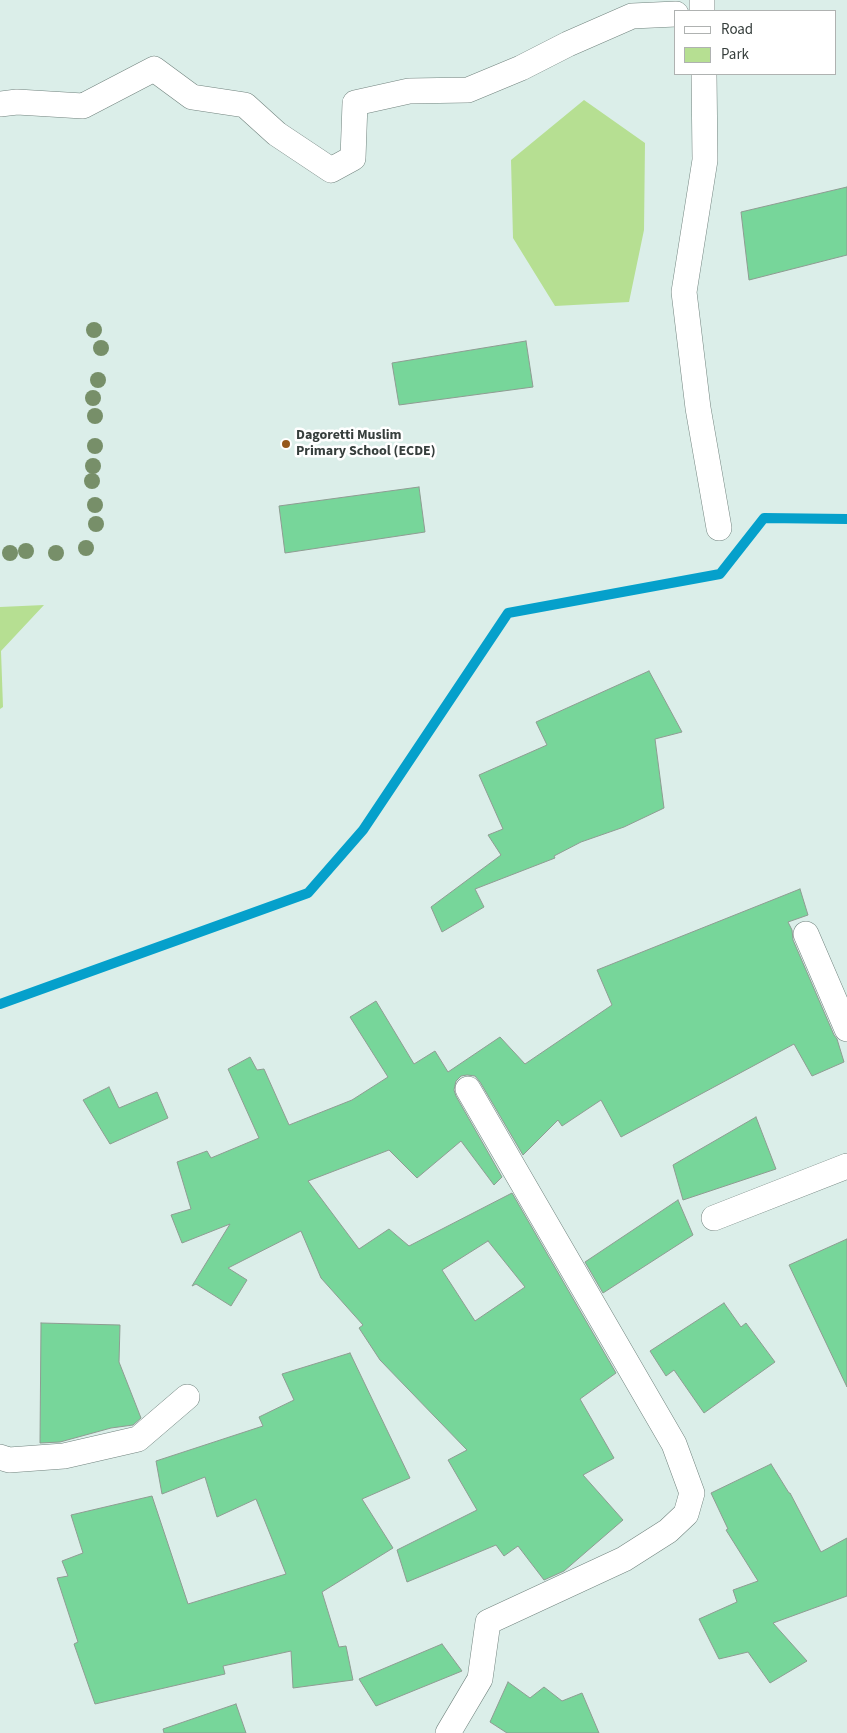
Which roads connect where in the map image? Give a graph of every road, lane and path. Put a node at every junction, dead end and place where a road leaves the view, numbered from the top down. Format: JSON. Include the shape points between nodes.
{"nodes":[{"id":1,"x":674,"y":14,"type":"edge"},
{"id":2,"x":704,"y":75,"type":"edge"},
{"id":3,"x":0,"y":104,"type":"edge"},
{"id":4,"x":718,"y":528,"type":"dead end"},
{"id":5,"x":806,"y":934,"type":"dead end"},
{"id":6,"x":847,"y":1029,"type":"edge"},
{"id":7,"x":468,"y":1089,"type":"dead end"},
{"id":8,"x":847,"y":1166,"type":"edge"},
{"id":9,"x":714,"y":1218,"type":"dead end"},
{"id":10,"x":187,"y":1398,"type":"dead end"},
{"id":11,"x":0,"y":1457,"type":"edge"},
{"id":12,"x":448,"y":1733,"type":"edge"}],
"edges":[{"from":1,"to":3,"type":"street","via":[[632,16],[468,90],[409,91],[355,102],[353,158],[332,170],[277,134],[245,105],[192,97],[154,69],[83,106]]},
{"from":2,"to":4,"type":"street","via":[[705,160],[684,292],[698,408]]},
{"from":5,"to":6,"type":"street"},
{"from":7,"to":12,"type":"street","via":[[674,1444],[692,1493],[686,1514],[668,1531],[624,1559],[488,1622],[480,1679]]},
{"from":8,"to":9,"type":"street"},
{"from":10,"to":11,"type":"street","via":[[138,1440],[64,1456],[9,1460]]}]}
